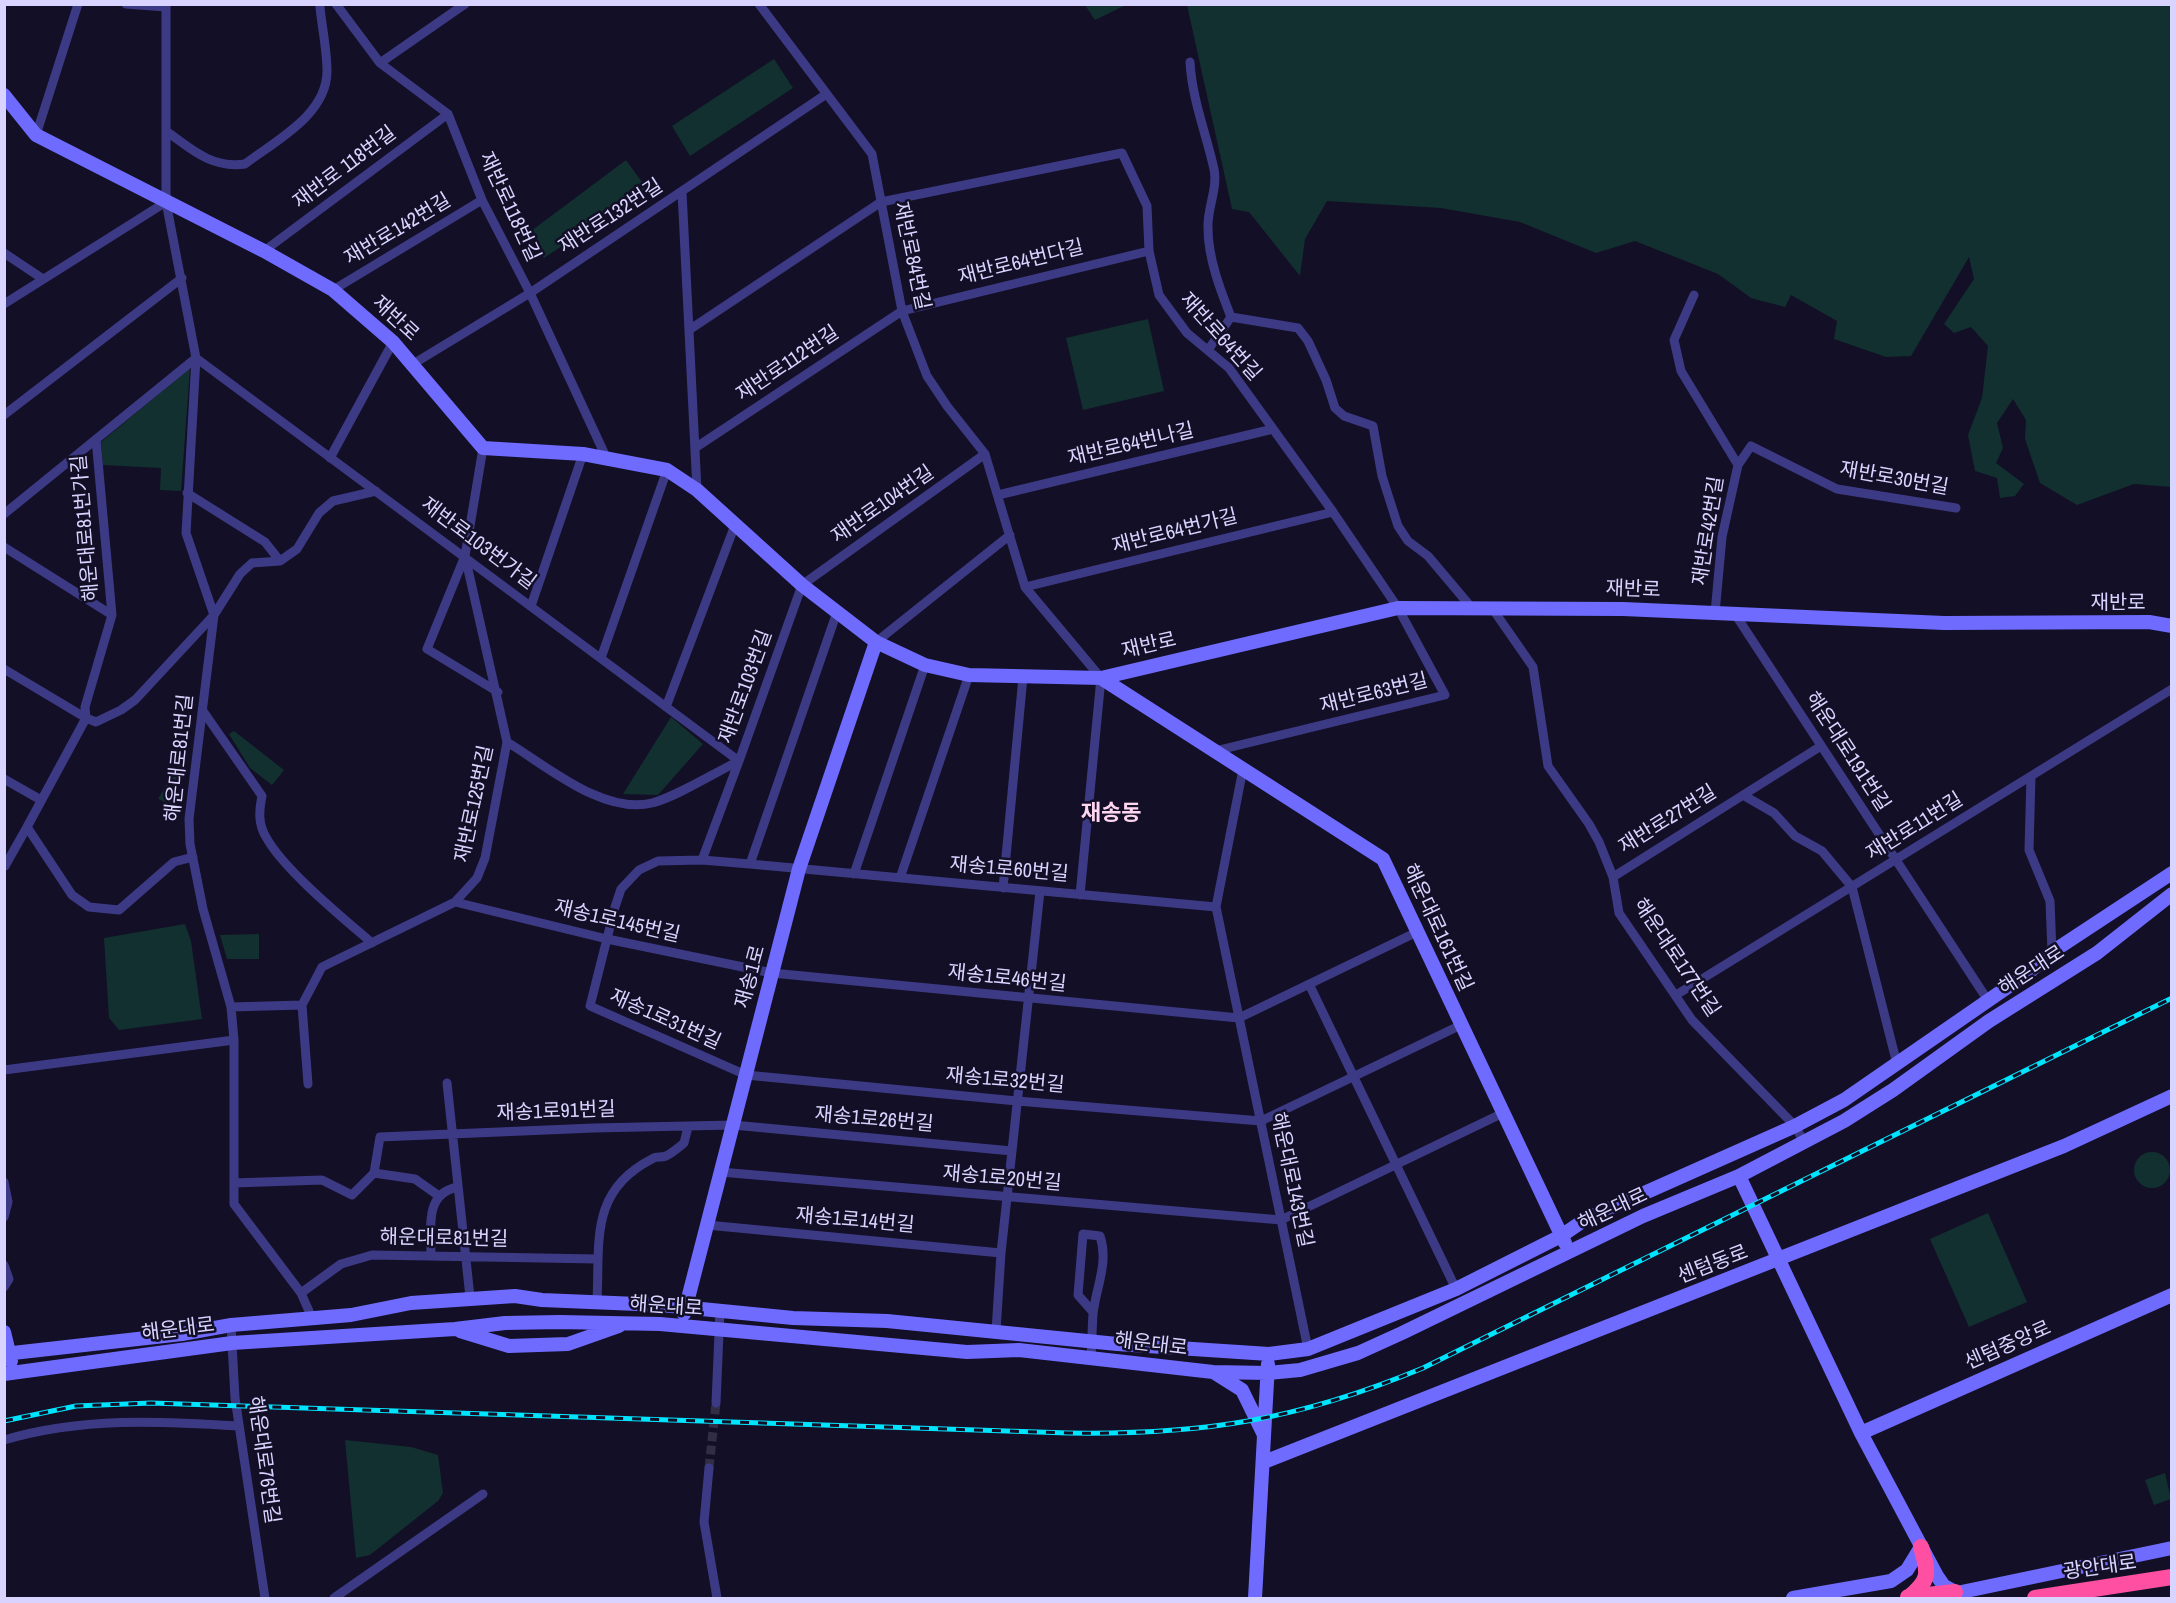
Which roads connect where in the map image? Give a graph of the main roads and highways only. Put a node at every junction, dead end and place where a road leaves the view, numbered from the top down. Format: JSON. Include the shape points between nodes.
{"nodes":[{"id":1,"x":4,"y":95,"type":"edge"},
{"id":2,"x":2172,"y":626,"type":"edge"},
{"id":3,"x":876,"y":642,"type":"junction"},
{"id":4,"x":1101,"y":678,"type":"junction"},
{"id":5,"x":2172,"y":873,"type":"edge"},
{"id":6,"x":2172,"y":894,"type":"edge"},
{"id":7,"x":2172,"y":1096,"type":"edge"},
{"id":8,"x":1739,"y":1176,"type":"junction"},
{"id":9,"x":1561,"y":1236,"type":"junction"},
{"id":10,"x":1569,"y":1252,"type":"junction"},
{"id":11,"x":1780,"y":1260,"type":"junction"},
{"id":12,"x":2172,"y":1294,"type":"edge"},
{"id":13,"x":685,"y":1308,"type":"junction"},
{"id":14,"x":629,"y":1323,"type":"junction"},
{"id":15,"x":682,"y":1327,"type":"junction"},
{"id":16,"x":455,"y":1329,"type":"junction"},
{"id":17,"x":4,"y":1332,"type":"edge"},
{"id":18,"x":7,"y":1354,"type":"edge"},
{"id":19,"x":1269,"y":1354,"type":"junction"},
{"id":20,"x":1213,"y":1372,"type":"junction"},
{"id":21,"x":9,"y":1373,"type":"edge"},
{"id":22,"x":1268,"y":1373,"type":"junction"},
{"id":23,"x":1861,"y":1433,"type":"junction"},
{"id":24,"x":1266,"y":1439,"type":"junction"},
{"id":25,"x":1264,"y":1462,"type":"junction"},
{"id":26,"x":1921,"y":1547,"type":"junction"},
{"id":27,"x":2172,"y":1548,"type":"edge"},
{"id":28,"x":2172,"y":1577,"type":"edge"},
{"id":29,"x":1955,"y":1592,"type":"junction"},
{"id":30,"x":1904,"y":1598,"type":"edge"},
{"id":31,"x":1255,"y":1599,"type":"edge"},
{"id":32,"x":1793,"y":1599,"type":"edge"},
{"id":33,"x":1937,"y":1599,"type":"edge"},
{"id":34,"x":2035,"y":1599,"type":"edge"}],
"edges":[{"from":1,"to":3,"type":"main road","name":"재반로","via":[[36,135],[333,290],[393,342],[483,448],[583,454],[667,470],[697,490],[802,585]]},
{"from":2,"to":4,"type":"main road","name":"재반로","via":[[2149,622],[1944,623],[1623,609],[1398,608]]},
{"from":3,"to":4,"type":"main road","name":"재반로","via":[[925,665],[969,675]]},
{"from":3,"to":13,"type":"main road","name":"재송1로","via":[[799,869]]},
{"from":4,"to":9,"type":"main road","name":"해운대로161번길","via":[[1383,859]]},
{"from":5,"to":9,"type":"main road","name":"해운대로","via":[[2052,952],[2028,973],[1844,1100],[1795,1126],[1586,1219]]},
{"from":6,"to":8,"type":"main road","name":"해운대로","via":[[2097,952],[1989,1021],[1893,1090]]},
{"from":7,"to":11,"type":"main road","name":"센텀동로","via":[[2064,1146]]},
{"from":8,"to":10,"type":"main road","name":"해운대로"},
{"from":8,"to":11,"type":"main road"},
{"from":9,"to":10,"type":"main road","name":"해운대로161번길"},
{"from":9,"to":19,"type":"main road","name":"해운대로","via":[[1456,1289],[1308,1349]]},
{"from":10,"to":22,"type":"main road","name":"해운대로","via":[[1358,1353],[1300,1370]]},
{"from":11,"to":23,"type":"main road"},
{"from":11,"to":25,"type":"main road","name":"센텀동로"},
{"from":12,"to":23,"type":"main road","name":"센텀중앙로"},
{"from":13,"to":15,"type":"main road","name":"재송1로"},
{"from":13,"to":18,"type":"main road","name":"해운대로","via":[[470,1297]]},
{"from":13,"to":19,"type":"main road","name":"해운대로"},
{"from":14,"to":15,"type":"main road","name":"해운대로"},
{"from":14,"to":16,"type":"main road","name":"해운대로","via":[[505,1323]]},
{"from":14,"to":16,"type":"main road","via":[[568,1344],[509,1346]]},
{"from":15,"to":20,"type":"main road","name":"해운대로","via":[[967,1352],[1019,1350]]},
{"from":16,"to":21,"type":"main road","name":"해운대로","via":[[232,1342]]},
{"from":17,"to":18,"type":"main road"},
{"from":18,"to":21,"type":"main road"},
{"from":19,"to":22,"type":"main road"},
{"from":20,"to":22,"type":"main road","name":"해운대로"},
{"from":20,"to":24,"type":"main road","via":[[1242,1390]]},
{"from":22,"to":24,"type":"main road"},
{"from":23,"to":26,"type":"main road"},
{"from":24,"to":25,"type":"main road"},
{"from":25,"to":31,"type":"main road"},
{"from":26,"to":29,"type":"main road","via":[[1944,1586]]},
{"from":26,"to":30,"type":"highway","via":[[1928,1568],[1924,1584]]},
{"from":26,"to":32,"type":"main road","via":[[1907,1570],[1891,1581]]},
{"from":27,"to":29,"type":"main road"},
{"from":28,"to":34,"type":"highway","name":"광안대로"},
{"from":29,"to":30,"type":"highway"},
{"from":29,"to":33,"type":"main road"}]}
